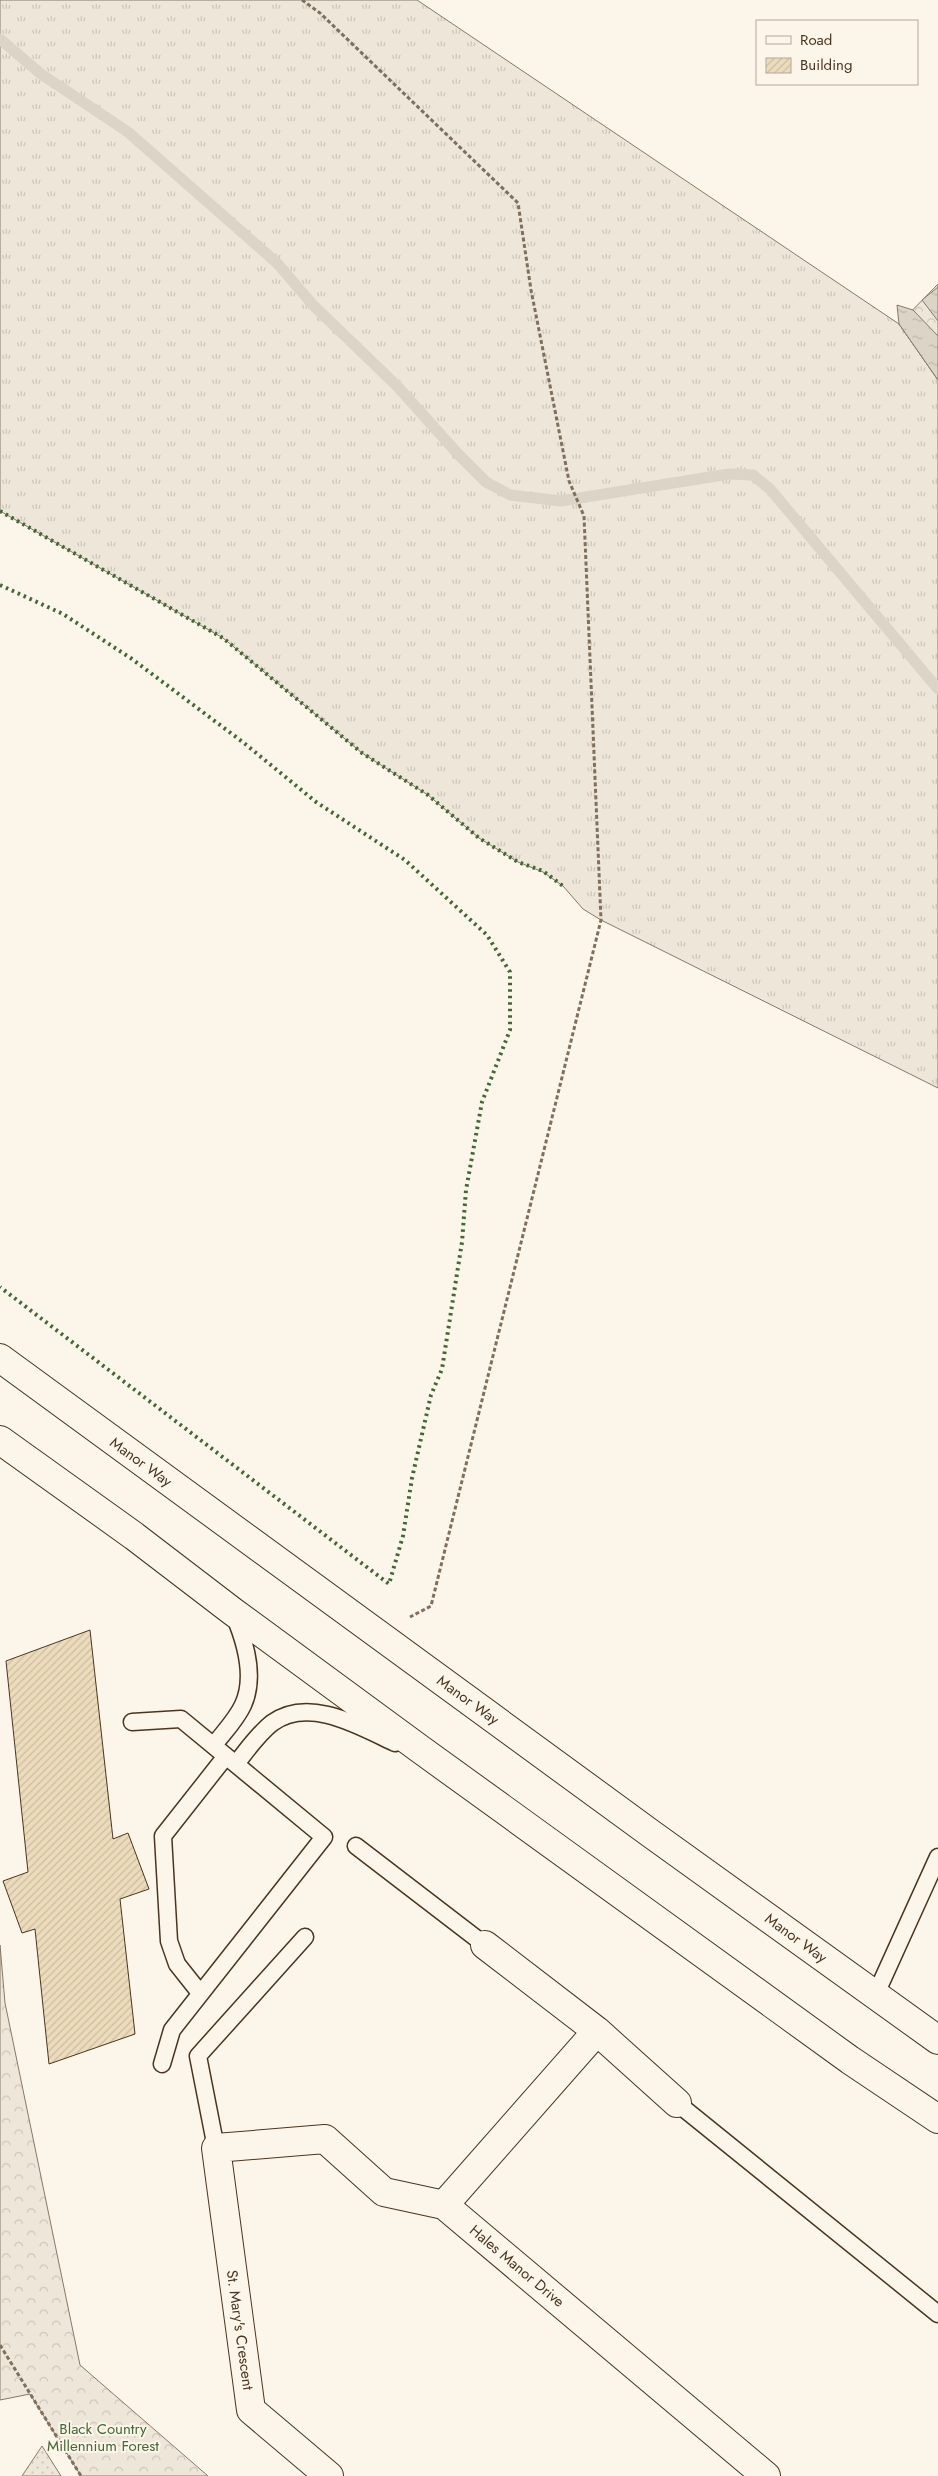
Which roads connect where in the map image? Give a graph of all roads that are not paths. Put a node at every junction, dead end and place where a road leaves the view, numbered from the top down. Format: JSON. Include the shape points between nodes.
{"nodes":[{"id":1,"x":0,"y":1358,"type":"edge"},
{"id":2,"x":0,"y":1440,"type":"edge"},
{"id":3,"x":232,"y":1611,"type":"junction"},
{"id":4,"x":132,"y":1722,"type":"dead end"},
{"id":5,"x":214,"y":1745,"type":"junction"},
{"id":6,"x":231,"y":1760,"type":"junction"},
{"id":7,"x":455,"y":1773,"type":"junction"},
{"id":8,"x":356,"y":1846,"type":"dead end"},
{"id":9,"x":938,"y":1858,"type":"edge"},
{"id":10,"x":305,"y":1937,"type":"dead end"},
{"id":11,"x":485,"y":1945,"type":"joint"},
{"id":12,"x":200,"y":1993,"type":"junction"},
{"id":13,"x":875,"y":1996,"type":"junction"},
{"id":14,"x":597,"y":2031,"type":"junction"},
{"id":15,"x":938,"y":2040,"type":"edge"},
{"id":16,"x":162,"y":2064,"type":"dead end"},
{"id":17,"x":676,"y":2102,"type":"joint"},
{"id":18,"x":938,"y":2119,"type":"edge"},
{"id":19,"x":216,"y":2148,"type":"junction"},
{"id":20,"x":444,"y":2205,"type":"junction"},
{"id":21,"x":938,"y":2314,"type":"edge"},
{"id":22,"x":328,"y":2476,"type":"edge"},
{"id":23,"x":766,"y":2476,"type":"edge"}],
"edges":[{"from":1,"to":13,"type":"main road","name":"Manor Way"},
{"from":2,"to":3,"type":"main road"},
{"from":3,"to":5,"type":"lane","via":[[248,1663],[248,1692],[241,1710]]},
{"from":3,"to":7,"type":"main road"},
{"from":4,"to":5,"type":"lane","via":[[181,1719]]},
{"from":5,"to":6,"type":"lane"},
{"from":6,"to":7,"type":"lane","via":[[272,1723],[291,1714],[313,1712],[366,1729]]},
{"from":6,"to":12,"type":"lane","via":[[163,1836],[169,1941],[177,1964]]},
{"from":6,"to":12,"type":"lane","via":[[324,1837]]},
{"from":7,"to":18,"type":"main road","via":[[850,2060]]},
{"from":8,"to":11,"type":"lane"},
{"from":9,"to":13,"type":"lane"},
{"from":10,"to":19,"type":"lane","name":"St. Mary's Crescent","via":[[198,2056]]},
{"from":11,"to":14,"type":"main road"},
{"from":12,"to":16,"type":"lane","via":[[172,2030]]},
{"from":13,"to":15,"type":"main road","name":"Manor Way"},
{"from":14,"to":17,"type":"main road"},
{"from":14,"to":20,"type":"main road"},
{"from":17,"to":21,"type":"lane"},
{"from":19,"to":20,"type":"main road","via":[[325,2139],[384,2192]]},
{"from":19,"to":22,"type":"main road","name":"St. Mary's Crescent","via":[[251,2410]]},
{"from":20,"to":23,"type":"main road","name":"Hales Manor Drive"}]}
